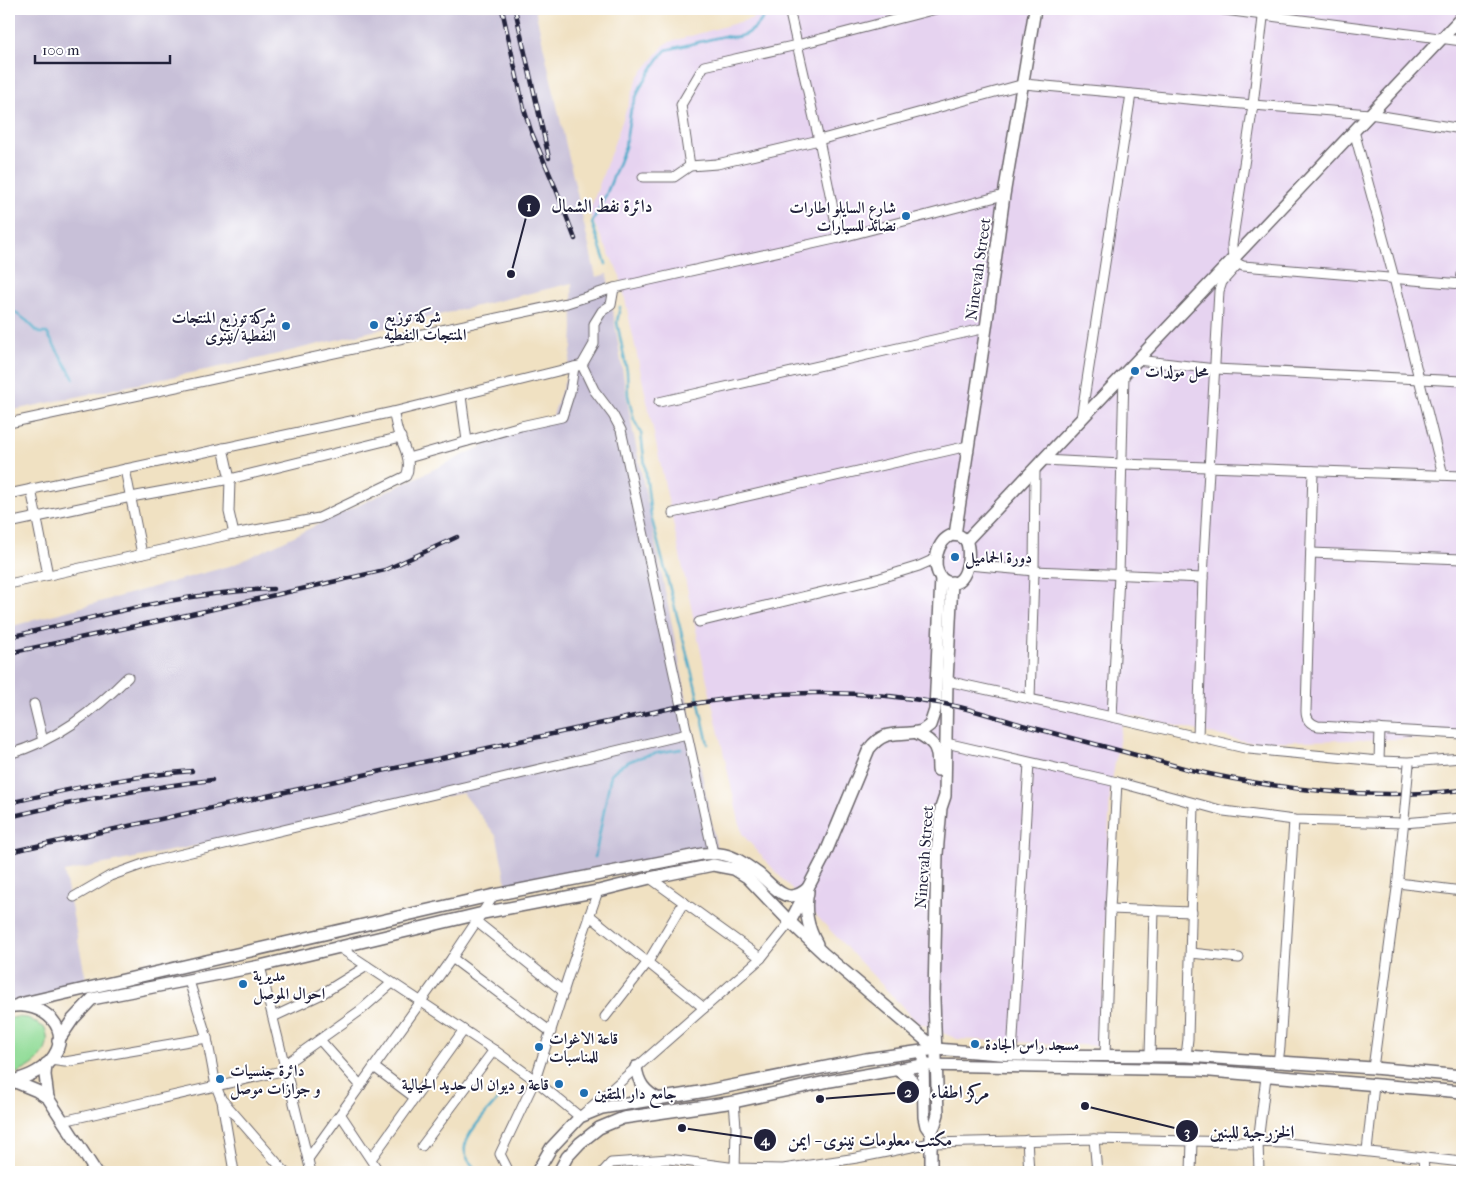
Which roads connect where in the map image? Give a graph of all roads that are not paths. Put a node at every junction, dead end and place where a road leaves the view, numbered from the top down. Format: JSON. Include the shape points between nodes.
{"nodes":[{"id":1,"x":789,"y":9,"type":"edge"},
{"id":2,"x":936,"y":9,"type":"edge"},
{"id":3,"x":1035,"y":9,"type":"edge"},
{"id":4,"x":1217,"y":9,"type":"edge"},
{"id":5,"x":1263,"y":12,"type":"edge"},
{"id":6,"x":1462,"y":17,"type":"edge"},
{"id":7,"x":1442,"y":38,"type":"junction"},
{"id":8,"x":1462,"y":41,"type":"edge"},
{"id":9,"x":797,"y":44,"type":"junction"},
{"id":10,"x":1024,"y":84,"type":"junction"},
{"id":11,"x":1131,"y":94,"type":"junction"},
{"id":12,"x":1253,"y":105,"type":"junction"},
{"id":13,"x":1370,"y":114,"type":"junction"},
{"id":14,"x":1462,"y":129,"type":"edge"},
{"id":15,"x":1354,"y":131,"type":"junction"},
{"id":16,"x":819,"y":140,"type":"junction"},
{"id":17,"x":690,"y":166,"type":"junction"},
{"id":18,"x":643,"y":177,"type":"dead end"},
{"id":19,"x":1004,"y":195,"type":"junction"},
{"id":20,"x":839,"y":238,"type":"junction"},
{"id":21,"x":1236,"y":261,"type":"junction"},
{"id":22,"x":1462,"y":274,"type":"edge"},
{"id":23,"x":1394,"y":278,"type":"junction"},
{"id":24,"x":1462,"y":284,"type":"edge"},
{"id":25,"x":614,"y":288,"type":"junction"},
{"id":26,"x":986,"y":328,"type":"junction"},
{"id":27,"x":1137,"y":360,"type":"junction"},
{"id":28,"x":578,"y":366,"type":"junction"},
{"id":29,"x":1215,"y":369,"type":"junction"},
{"id":30,"x":1124,"y":374,"type":"junction"},
{"id":31,"x":1420,"y":380,"type":"junction"},
{"id":32,"x":1462,"y":382,"type":"edge"},
{"id":33,"x":461,"y":396,"type":"junction"},
{"id":34,"x":659,"y":402,"type":"dead end"},
{"id":35,"x":393,"y":412,"type":"junction"},
{"id":36,"x":1081,"y":419,"type":"junction"},
{"id":37,"x":9,"y":423,"type":"edge"},
{"id":38,"x":401,"y":437,"type":"junction"},
{"id":39,"x":468,"y":441,"type":"junction"},
{"id":40,"x":968,"y":446,"type":"junction"},
{"id":41,"x":223,"y":448,"type":"junction"},
{"id":42,"x":408,"y":458,"type":"junction"},
{"id":43,"x":1039,"y":464,"type":"junction"},
{"id":44,"x":1122,"y":464,"type":"junction"},
{"id":45,"x":1209,"y":467,"type":"junction"},
{"id":46,"x":125,"y":469,"type":"junction"},
{"id":47,"x":1313,"y":471,"type":"junction"},
{"id":48,"x":1443,"y":475,"type":"junction"},
{"id":49,"x":1462,"y":476,"type":"edge"},
{"id":50,"x":230,"y":479,"type":"junction"},
{"id":51,"x":31,"y":489,"type":"junction"},
{"id":52,"x":9,"y":494,"type":"edge"},
{"id":53,"x":131,"y":497,"type":"junction"},
{"id":54,"x":673,"y":513,"type":"dead end"},
{"id":55,"x":36,"y":517,"type":"junction"},
{"id":56,"x":9,"y":523,"type":"edge"},
{"id":57,"x":234,"y":534,"type":"junction"},
{"id":58,"x":955,"y":535,"type":"junction"},
{"id":59,"x":966,"y":540,"type":"junction"},
{"id":60,"x":1311,"y":553,"type":"junction"},
{"id":61,"x":142,"y":554,"type":"junction"},
{"id":62,"x":937,"y":558,"type":"junction"},
{"id":63,"x":1462,"y":559,"type":"edge"},
{"id":64,"x":968,"y":565,"type":"junction"},
{"id":65,"x":1034,"y":571,"type":"junction"},
{"id":66,"x":1119,"y":575,"type":"junction"},
{"id":67,"x":48,"y":576,"type":"junction"},
{"id":68,"x":940,"y":578,"type":"junction"},
{"id":69,"x":1203,"y":578,"type":"junction"},
{"id":70,"x":952,"y":582,"type":"junction"},
{"id":71,"x":9,"y":584,"type":"edge"},
{"id":72,"x":699,"y":622,"type":"dead end"},
{"id":73,"x":128,"y":677,"type":"dead end"},
{"id":74,"x":947,"y":681,"type":"junction"},
{"id":75,"x":1030,"y":699,"type":"junction"},
{"id":76,"x":34,"y":704,"type":"dead end"},
{"id":77,"x":1112,"y":717,"type":"junction"},
{"id":78,"x":1380,"y":729,"type":"junction"},
{"id":79,"x":917,"y":733,"type":"junction"},
{"id":80,"x":687,"y":734,"type":"junction"},
{"id":81,"x":1462,"y":734,"type":"edge"},
{"id":82,"x":1198,"y":737,"type":"junction"},
{"id":83,"x":43,"y":741,"type":"junction"},
{"id":84,"x":946,"y":743,"type":"junction"},
{"id":85,"x":9,"y":754,"type":"edge"},
{"id":86,"x":1462,"y":758,"type":"edge"},
{"id":87,"x":1379,"y":761,"type":"junction"},
{"id":88,"x":1029,"y":763,"type":"junction"},
{"id":89,"x":1409,"y":763,"type":"junction"},
{"id":90,"x":1117,"y":782,"type":"junction"},
{"id":91,"x":1194,"y":804,"type":"junction"},
{"id":92,"x":941,"y":808,"type":"junction"},
{"id":93,"x":1462,"y":818,"type":"edge"},
{"id":94,"x":1294,"y":820,"type":"junction"},
{"id":95,"x":1404,"y":821,"type":"junction"},
{"id":96,"x":713,"y":853,"type":"junction"},
{"id":97,"x":735,"y":864,"type":"junction"},
{"id":98,"x":650,"y":878,"type":"junction"},
{"id":99,"x":1398,"y":883,"type":"junction"},
{"id":100,"x":808,"y":888,"type":"junction"},
{"id":101,"x":598,"y":891,"type":"junction"},
{"id":102,"x":1462,"y":891,"type":"edge"},
{"id":103,"x":494,"y":895,"type":"junction"},
{"id":104,"x":74,"y":897,"type":"dead end"},
{"id":105,"x":684,"y":902,"type":"junction"},
{"id":106,"x":1110,"y":909,"type":"junction"},
{"id":107,"x":1154,"y":910,"type":"junction"},
{"id":108,"x":1192,"y":912,"type":"junction"},
{"id":109,"x":589,"y":915,"type":"junction"},
{"id":110,"x":480,"y":917,"type":"junction"},
{"id":111,"x":790,"y":922,"type":"junction"},
{"id":112,"x":337,"y":946,"type":"junction"},
{"id":113,"x":1191,"y":953,"type":"junction"},
{"id":114,"x":824,"y":954,"type":"junction"},
{"id":115,"x":452,"y":958,"type":"junction"},
{"id":116,"x":761,"y":958,"type":"junction"},
{"id":117,"x":1239,"y":958,"type":"dead end"},
{"id":118,"x":648,"y":962,"type":"junction"},
{"id":119,"x":260,"y":966,"type":"junction"},
{"id":120,"x":367,"y":966,"type":"junction"},
{"id":121,"x":189,"y":981,"type":"junction"},
{"id":122,"x":392,"y":983,"type":"junction"},
{"id":123,"x":564,"y":992,"type":"junction"},
{"id":124,"x":420,"y":1001,"type":"junction"},
{"id":125,"x":14,"y":1006,"type":"edge"},
{"id":126,"x":704,"y":1008,"type":"junction"},
{"id":127,"x":273,"y":1017,"type":"junction"},
{"id":128,"x":605,"y":1018,"type":"dead end"},
{"id":129,"x":463,"y":1030,"type":"junction"},
{"id":130,"x":552,"y":1032,"type":"junction"},
{"id":131,"x":207,"y":1038,"type":"junction"},
{"id":132,"x":320,"y":1040,"type":"junction"},
{"id":133,"x":58,"y":1041,"type":"junction"},
{"id":134,"x":936,"y":1049,"type":"junction"},
{"id":135,"x":494,"y":1050,"type":"junction"},
{"id":136,"x":923,"y":1050,"type":"junction"},
{"id":137,"x":1012,"y":1055,"type":"junction"},
{"id":138,"x":1105,"y":1056,"type":"junction"},
{"id":139,"x":1150,"y":1056,"type":"junction"},
{"id":140,"x":1186,"y":1056,"type":"junction"},
{"id":141,"x":48,"y":1062,"type":"junction"},
{"id":142,"x":1278,"y":1063,"type":"junction"},
{"id":143,"x":923,"y":1065,"type":"junction"},
{"id":144,"x":936,"y":1066,"type":"junction"},
{"id":145,"x":285,"y":1067,"type":"junction"},
{"id":146,"x":374,"y":1067,"type":"junction"},
{"id":147,"x":828,"y":1067,"type":"junction"},
{"id":148,"x":636,"y":1068,"type":"junction"},
{"id":149,"x":1373,"y":1068,"type":"junction"},
{"id":150,"x":896,"y":1069,"type":"junction"},
{"id":151,"x":1266,"y":1076,"type":"junction"},
{"id":152,"x":1462,"y":1076,"type":"edge"},
{"id":153,"x":536,"y":1080,"type":"junction"},
{"id":154,"x":11,"y":1081,"type":"edge"},
{"id":155,"x":830,"y":1081,"type":"junction"},
{"id":156,"x":1374,"y":1084,"type":"junction"},
{"id":157,"x":216,"y":1086,"type":"junction"},
{"id":158,"x":361,"y":1086,"type":"junction"},
{"id":159,"x":1462,"y":1092,"type":"edge"},
{"id":160,"x":923,"y":1096,"type":"junction"},
{"id":161,"x":414,"y":1097,"type":"junction"},
{"id":162,"x":48,"y":1098,"type":"junction"},
{"id":163,"x":659,"y":1099,"type":"junction"},
{"id":164,"x":222,"y":1101,"type":"junction"},
{"id":165,"x":734,"y":1102,"type":"junction"},
{"id":166,"x":341,"y":1115,"type":"junction"},
{"id":167,"x":580,"y":1117,"type":"junction"},
{"id":168,"x":63,"y":1121,"type":"junction"},
{"id":169,"x":931,"y":1138,"type":"junction"},
{"id":170,"x":1094,"y":1139,"type":"junction"},
{"id":171,"x":1027,"y":1140,"type":"junction"},
{"id":172,"x":1192,"y":1141,"type":"junction"},
{"id":173,"x":1258,"y":1142,"type":"junction"},
{"id":174,"x":422,"y":1146,"type":"dead end"},
{"id":175,"x":1367,"y":1151,"type":"junction"},
{"id":176,"x":1423,"y":1157,"type":"junction"},
{"id":177,"x":308,"y":1159,"type":"junction"},
{"id":178,"x":370,"y":1159,"type":"junction"},
{"id":179,"x":1462,"y":1162,"type":"edge"},
{"id":180,"x":818,"y":1168,"type":"edge"},
{"id":181,"x":736,"y":1170,"type":"edge"},
{"id":182,"x":96,"y":1172,"type":"edge"},
{"id":183,"x":234,"y":1172,"type":"edge"},
{"id":184,"x":284,"y":1172,"type":"edge"},
{"id":185,"x":311,"y":1172,"type":"edge"},
{"id":186,"x":379,"y":1172,"type":"edge"},
{"id":187,"x":509,"y":1172,"type":"edge"},
{"id":188,"x":537,"y":1172,"type":"edge"},
{"id":189,"x":559,"y":1172,"type":"edge"},
{"id":190,"x":603,"y":1172,"type":"edge"},
{"id":191,"x":931,"y":1172,"type":"edge"},
{"id":192,"x":1029,"y":1172,"type":"edge"},
{"id":193,"x":1097,"y":1172,"type":"edge"},
{"id":194,"x":1191,"y":1172,"type":"edge"},
{"id":195,"x":1259,"y":1172,"type":"edge"},
{"id":196,"x":1424,"y":1172,"type":"edge"}],
"edges":[{"from":1,"to":9,"type":"street"},
{"from":2,"to":9,"type":"street"},
{"from":3,"to":10,"type":"main road","name":"Ninevah Street"},
{"from":4,"to":5,"type":"street"},
{"from":5,"to":7,"type":"street"},
{"from":5,"to":12,"type":"street"},
{"from":6,"to":7,"type":"main road"},
{"from":7,"to":8,"type":"street"},
{"from":7,"to":13,"type":"main road"},
{"from":9,"to":16,"type":"street"},
{"from":9,"to":17,"type":"street","via":[[704,66],[681,105]]},
{"from":10,"to":11,"type":"street"},
{"from":10,"to":16,"type":"street"},
{"from":10,"to":19,"type":"main road","name":"Ninevah Street"},
{"from":11,"to":12,"type":"street"},
{"from":11,"to":36,"type":"street"},
{"from":12,"to":13,"type":"street"},
{"from":12,"to":21,"type":"street","via":[[1232,244]]},
{"from":13,"to":14,"type":"street"},
{"from":13,"to":15,"type":"main road"},
{"from":15,"to":21,"type":"main road"},
{"from":15,"to":23,"type":"street"},
{"from":16,"to":17,"type":"street","via":[[717,164]]},
{"from":16,"to":20,"type":"street"},
{"from":17,"to":18,"type":"street","via":[[674,176]]},
{"from":19,"to":20,"type":"street"},
{"from":19,"to":26,"type":"main road","name":"Ninevah Street"},
{"from":20,"to":25,"type":"street"},
{"from":21,"to":23,"type":"street","via":[[1243,266]]},
{"from":21,"to":27,"type":"main road"},
{"from":21,"to":29,"type":"street","via":[[1220,287]]},
{"from":22,"to":24,"type":"street"},
{"from":23,"to":24,"type":"street"},
{"from":23,"to":31,"type":"street"},
{"from":25,"to":28,"type":"street","via":[[611,305],[602,311],[594,324],[594,344]]},
{"from":25,"to":37,"type":"street","via":[[567,303]]},
{"from":26,"to":34,"type":"street"},
{"from":26,"to":40,"type":"main road","name":"Ninevah Street"},
{"from":27,"to":29,"type":"street"},
{"from":27,"to":30,"type":"main road"},
{"from":28,"to":33,"type":"street"},
{"from":28,"to":39,"type":"street","via":[[562,417]]},
{"from":28,"to":80,"type":"street","via":[[621,430]]},
{"from":29,"to":31,"type":"street"},
{"from":29,"to":45,"type":"street"},
{"from":30,"to":36,"type":"main road"},
{"from":30,"to":44,"type":"street"},
{"from":31,"to":32,"type":"street"},
{"from":31,"to":48,"type":"street"},
{"from":33,"to":35,"type":"street"},
{"from":33,"to":39,"type":"street"},
{"from":35,"to":38,"type":"street"},
{"from":35,"to":41,"type":"street"},
{"from":36,"to":43,"type":"main road"},
{"from":38,"to":42,"type":"street"},
{"from":38,"to":50,"type":"street"},
{"from":39,"to":42,"type":"street"},
{"from":40,"to":54,"type":"street"},
{"from":40,"to":58,"type":"main road","name":"Ninevah Street"},
{"from":41,"to":46,"type":"street"},
{"from":41,"to":50,"type":"street"},
{"from":42,"to":57,"type":"street","via":[[408,471],[401,480],[319,518]]},
{"from":43,"to":44,"type":"street"},
{"from":43,"to":59,"type":"main road"},
{"from":43,"to":65,"type":"street"},
{"from":44,"to":45,"type":"street"},
{"from":44,"to":66,"type":"street"},
{"from":45,"to":47,"type":"street"},
{"from":45,"to":69,"type":"street"},
{"from":46,"to":51,"type":"street"},
{"from":46,"to":53,"type":"street"},
{"from":47,"to":48,"type":"street"},
{"from":47,"to":60,"type":"street"},
{"from":48,"to":49,"type":"street"},
{"from":50,"to":53,"type":"street"},
{"from":50,"to":57,"type":"street","via":[[229,512]]},
{"from":51,"to":52,"type":"street"},
{"from":51,"to":55,"type":"street"},
{"from":53,"to":55,"type":"street"},
{"from":53,"to":61,"type":"street"},
{"from":55,"to":56,"type":"street"},
{"from":55,"to":67,"type":"street"},
{"from":57,"to":61,"type":"street"},
{"from":58,"to":59,"type":"main road"},
{"from":58,"to":62,"type":"main road","via":[[942,542]]},
{"from":59,"to":64,"type":"main road"},
{"from":60,"to":63,"type":"street"},
{"from":60,"to":78,"type":"street","via":[[1306,715],[1318,726]]},
{"from":61,"to":67,"type":"street"},
{"from":62,"to":68,"type":"main road"},
{"from":62,"to":72,"type":"street","via":[[880,578]]},
{"from":64,"to":65,"type":"street"},
{"from":64,"to":70,"type":"main road","via":[[964,576]]},
{"from":65,"to":66,"type":"street"},
{"from":65,"to":75,"type":"street"},
{"from":66,"to":69,"type":"street"},
{"from":66,"to":77,"type":"street"},
{"from":67,"to":71,"type":"street"},
{"from":68,"to":70,"type":"main road"},
{"from":68,"to":79,"type":"main road","via":[[935,716],[930,725]]},
{"from":69,"to":82,"type":"street"},
{"from":70,"to":74,"type":"main road","name":"Ninevah Street"},
{"from":73,"to":83,"type":"street","via":[[76,722]]},
{"from":74,"to":75,"type":"street"},
{"from":74,"to":84,"type":"main road","name":"Ninevah Street"},
{"from":75,"to":77,"type":"street"},
{"from":76,"to":83,"type":"street"},
{"from":77,"to":82,"type":"street"},
{"from":78,"to":81,"type":"street"},
{"from":78,"to":87,"type":"street"},
{"from":79,"to":92,"type":"main road","via":[[932,742],[938,753]]},
{"from":79,"to":100,"type":"main road","via":[[891,733],[869,749]]},
{"from":80,"to":96,"type":"street"},
{"from":80,"to":104,"type":"street","via":[[149,862],[110,876]]},
{"from":82,"to":87,"type":"street","via":[[1249,750]]},
{"from":83,"to":85,"type":"street"},
{"from":84,"to":88,"type":"street"},
{"from":84,"to":92,"type":"main road","name":"Ninevah Street"},
{"from":86,"to":89,"type":"street"},
{"from":87,"to":89,"type":"street"},
{"from":88,"to":90,"type":"street"},
{"from":88,"to":137,"type":"street"},
{"from":89,"to":95,"type":"street","bridge":true},
{"from":90,"to":91,"type":"street"},
{"from":90,"to":106,"type":"street"},
{"from":91,"to":94,"type":"street","via":[[1224,812]]},
{"from":91,"to":108,"type":"street"},
{"from":92,"to":134,"type":"main road","name":"Ninevah Street","via":[[935,950]]},
{"from":93,"to":95,"type":"street"},
{"from":94,"to":95,"type":"street"},
{"from":94,"to":142,"type":"street"},
{"from":95,"to":99,"type":"street"},
{"from":96,"to":97,"type":"main road","via":[[721,854]]},
{"from":96,"to":103,"type":"main road"},
{"from":97,"to":98,"type":"main road","via":[[706,865]]},
{"from":97,"to":100,"type":"main road","via":[[759,874],[781,894],[793,896]]},
{"from":97,"to":111,"type":"main road"},
{"from":98,"to":101,"type":"main road"},
{"from":98,"to":105,"type":"street"},
{"from":99,"to":102,"type":"street"},
{"from":99,"to":149,"type":"street"},
{"from":100,"to":111,"type":"main road"},
{"from":100,"to":114,"type":"main road","via":[[809,923]]},
{"from":101,"to":109,"type":"street"},
{"from":101,"to":110,"type":"main road"},
{"from":103,"to":110,"type":"street"},
{"from":103,"to":125,"type":"main road"},
{"from":105,"to":116,"type":"street"},
{"from":105,"to":118,"type":"street"},
{"from":106,"to":107,"type":"street"},
{"from":106,"to":138,"type":"street"},
{"from":107,"to":108,"type":"street"},
{"from":107,"to":139,"type":"street"},
{"from":108,"to":113,"type":"street"},
{"from":109,"to":118,"type":"street"},
{"from":109,"to":123,"type":"street"},
{"from":110,"to":112,"type":"main road"},
{"from":110,"to":115,"type":"street"},
{"from":110,"to":123,"type":"street"},
{"from":111,"to":114,"type":"main road"},
{"from":111,"to":116,"type":"street"},
{"from":112,"to":119,"type":"main road"},
{"from":112,"to":120,"type":"street"},
{"from":113,"to":117,"type":"street"},
{"from":113,"to":140,"type":"street"},
{"from":114,"to":134,"type":"main road"},
{"from":115,"to":124,"type":"street"},
{"from":115,"to":130,"type":"street"},
{"from":116,"to":126,"type":"street"},
{"from":118,"to":126,"type":"street"},
{"from":118,"to":128,"type":"street"},
{"from":119,"to":121,"type":"main road"},
{"from":119,"to":127,"type":"street"},
{"from":120,"to":122,"type":"street"},
{"from":120,"to":127,"type":"street","via":[[320,995]]},
{"from":121,"to":131,"type":"street"},
{"from":121,"to":133,"type":"main road","via":[[92,999]]},
{"from":122,"to":124,"type":"street"},
{"from":122,"to":132,"type":"street"},
{"from":123,"to":130,"type":"street"},
{"from":124,"to":129,"type":"street"},
{"from":124,"to":146,"type":"street"},
{"from":125,"to":133,"type":"main road","via":[[32,1007],[50,1016],[56,1023]]},
{"from":126,"to":148,"type":"street"},
{"from":127,"to":145,"type":"street"},
{"from":129,"to":135,"type":"street"},
{"from":129,"to":161,"type":"street"},
{"from":130,"to":153,"type":"street"},
{"from":131,"to":141,"type":"street","via":[[65,1062]]},
{"from":131,"to":157,"type":"street"},
{"from":132,"to":145,"type":"street"},
{"from":132,"to":158,"type":"street"},
{"from":133,"to":141,"type":"main road","via":[[57,1049]]},
{"from":134,"to":136,"type":"main road"},
{"from":134,"to":137,"type":"main road"},
{"from":134,"to":144,"type":"main road","name":"Ninevah Street"},
{"from":135,"to":153,"type":"street"},
{"from":135,"to":174,"type":"street"},
{"from":136,"to":143,"type":"main road","name":"Ninevah Street"},
{"from":136,"to":147,"type":"main road"},
{"from":137,"to":138,"type":"main road"},
{"from":138,"to":139,"type":"main road"},
{"from":139,"to":140,"type":"main road"},
{"from":140,"to":142,"type":"main road"},
{"from":141,"to":154,"type":"main road","via":[[33,1074]]},
{"from":141,"to":162,"type":"main road","via":[[45,1075]]},
{"from":142,"to":149,"type":"main road"},
{"from":143,"to":144,"type":"main road"},
{"from":143,"to":150,"type":"main road"},
{"from":143,"to":160,"type":"main road","name":"Ninevah Street"},
{"from":144,"to":151,"type":"main road","via":[[1199,1070]]},
{"from":144,"to":169,"type":"main road","name":"Ninevah Street","via":[[938,1114]]},
{"from":145,"to":157,"type":"street"},
{"from":145,"to":177,"type":"street"},
{"from":146,"to":158,"type":"street"},
{"from":146,"to":161,"type":"street"},
{"from":147,"to":155,"type":"main road"},
{"from":147,"to":163,"type":"main road"},
{"from":148,"to":163,"type":"main road","via":[[643,1087]]},
{"from":148,"to":167,"type":"street"},
{"from":149,"to":152,"type":"main road"},
{"from":150,"to":155,"type":"main road"},
{"from":150,"to":160,"type":"main road","via":[[909,1077]]},
{"from":151,"to":156,"type":"main road"},
{"from":151,"to":173,"type":"street"},
{"from":153,"to":167,"type":"street"},
{"from":153,"to":187,"type":"street","via":[[500,1154]]},
{"from":154,"to":162,"type":"main road"},
{"from":155,"to":165,"type":"main road"},
{"from":156,"to":159,"type":"main road"},
{"from":156,"to":175,"type":"street"},
{"from":157,"to":164,"type":"street"},
{"from":157,"to":168,"type":"street"},
{"from":158,"to":166,"type":"street"},
{"from":160,"to":169,"type":"main road","name":"Ninevah Street","via":[[925,1122]]},
{"from":161,"to":178,"type":"street"},
{"from":162,"to":168,"type":"main road"},
{"from":163,"to":167,"type":"main road","via":[[602,1108]]},
{"from":164,"to":183,"type":"street"},
{"from":164,"to":184,"type":"street"},
{"from":165,"to":181,"type":"street"},
{"from":165,"to":189,"type":"main road","via":[[623,1118],[599,1128],[580,1142]]},
{"from":166,"to":177,"type":"street"},
{"from":166,"to":178,"type":"street"},
{"from":167,"to":188,"type":"main road","via":[[551,1148]]},
{"from":168,"to":182,"type":"main road"},
{"from":169,"to":171,"type":"street"},
{"from":169,"to":180,"type":"street"},
{"from":169,"to":191,"type":"main road","name":"Ninevah Street"},
{"from":170,"to":171,"type":"street"},
{"from":170,"to":172,"type":"street"},
{"from":170,"to":193,"type":"street"},
{"from":171,"to":192,"type":"street"},
{"from":172,"to":173,"type":"street"},
{"from":172,"to":194,"type":"street"},
{"from":173,"to":175,"type":"street"},
{"from":173,"to":195,"type":"street"},
{"from":175,"to":176,"type":"street"},
{"from":176,"to":179,"type":"street"},
{"from":176,"to":196,"type":"street"},
{"from":177,"to":185,"type":"street"},
{"from":178,"to":186,"type":"street"},
{"from":180,"to":181,"type":"street"},
{"from":181,"to":190,"type":"street","via":[[669,1159],[611,1163]]}]}
